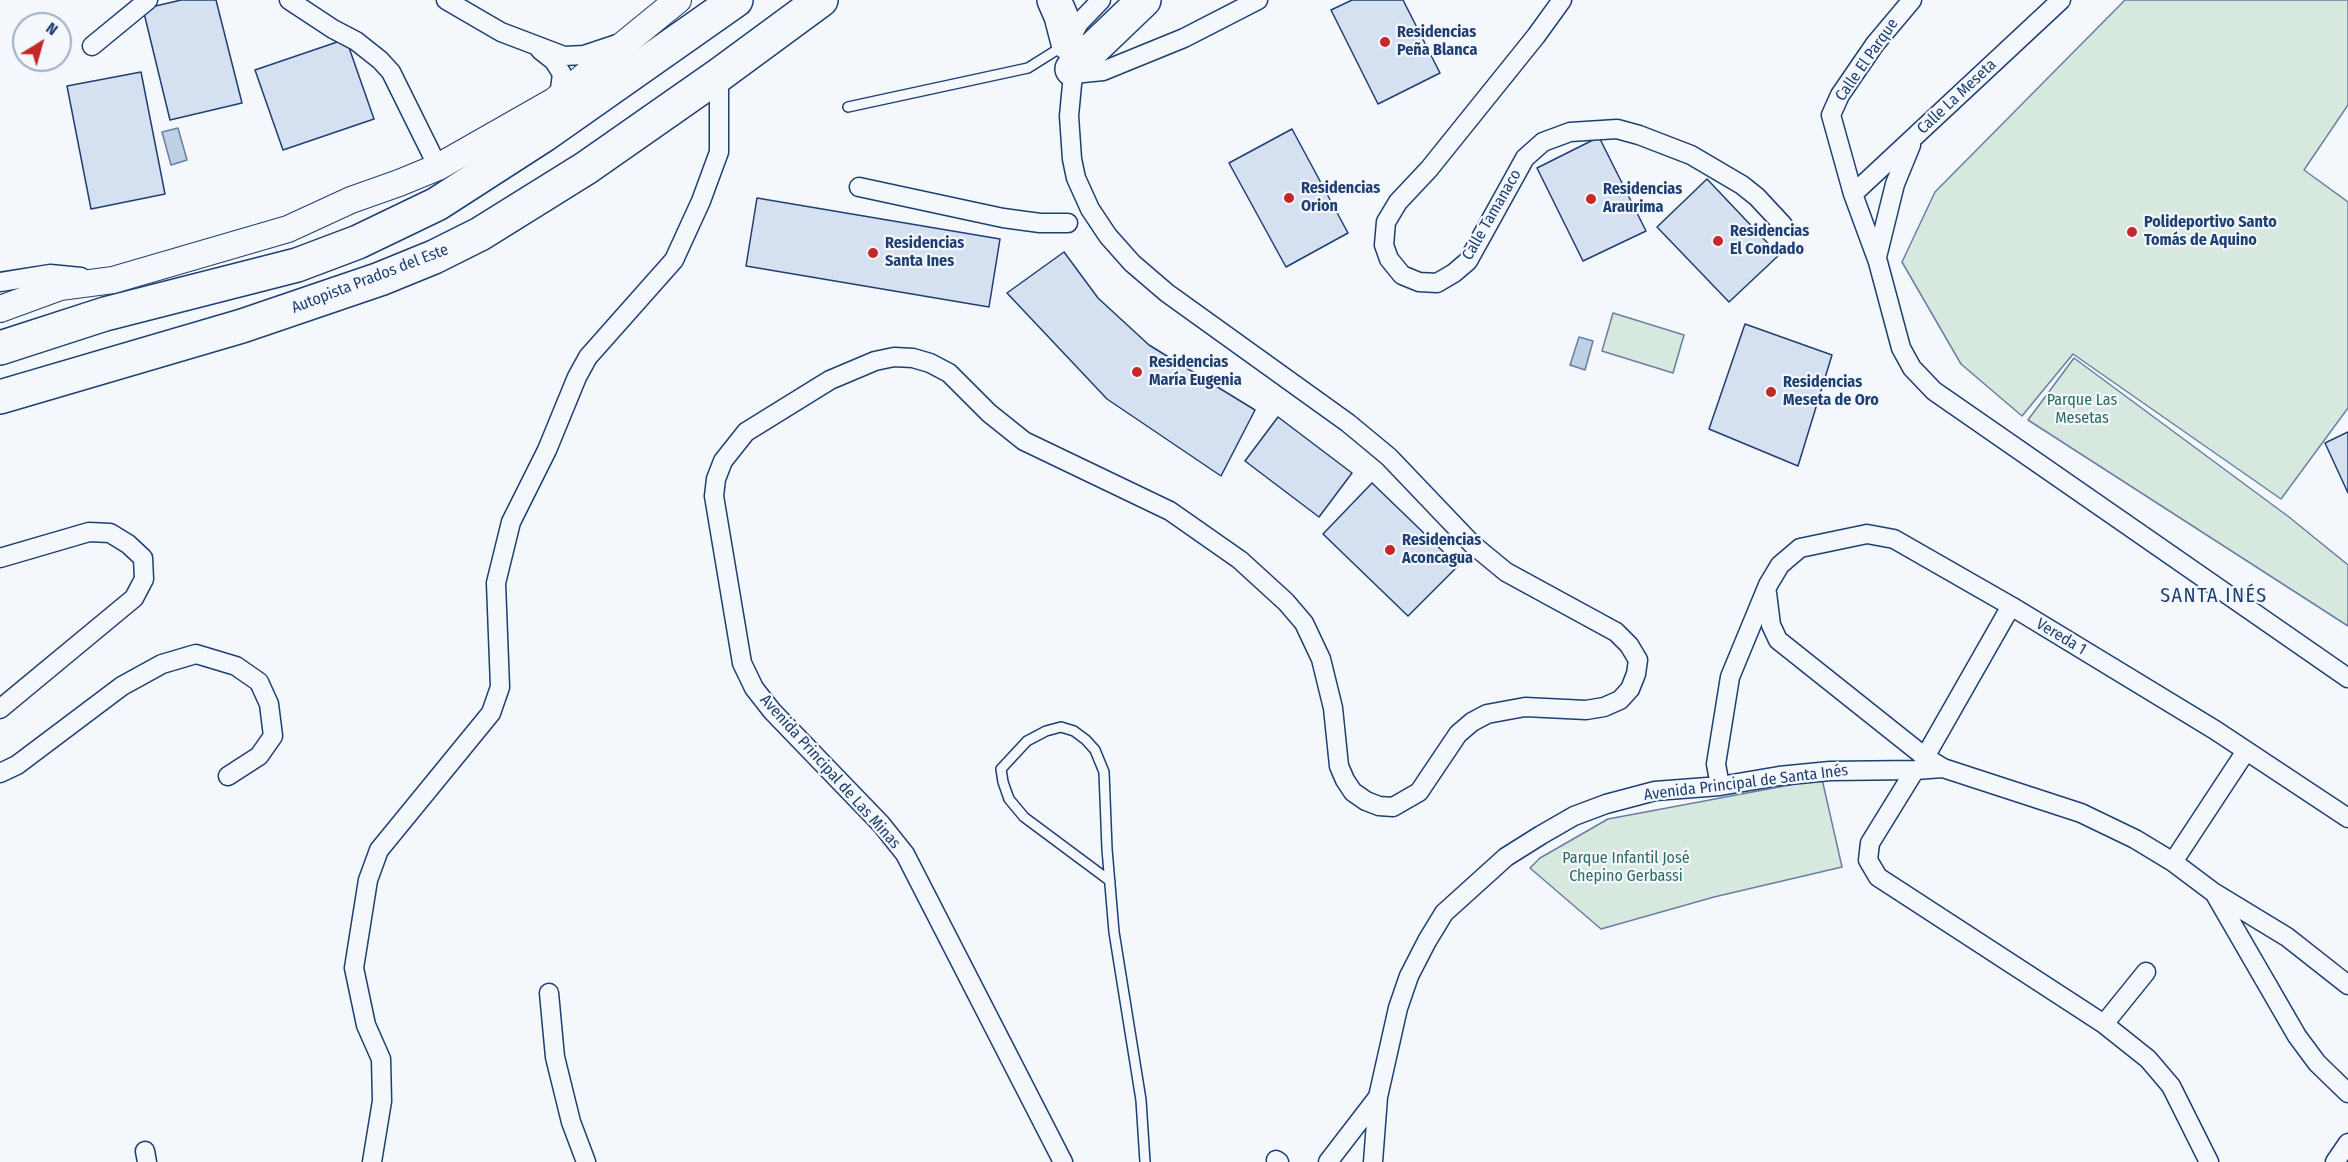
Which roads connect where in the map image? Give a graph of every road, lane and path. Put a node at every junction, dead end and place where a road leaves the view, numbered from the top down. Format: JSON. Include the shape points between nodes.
{"nodes":[{"id":1,"x":148,"y":0,"type":"edge"},
{"id":2,"x":289,"y":0,"type":"edge"},
{"id":3,"x":446,"y":0,"type":"edge"},
{"id":4,"x":678,"y":0,"type":"edge"},
{"id":5,"x":736,"y":0,"type":"edge"},
{"id":6,"x":821,"y":0,"type":"edge"},
{"id":7,"x":1054,"y":0,"type":"edge"},
{"id":8,"x":1101,"y":0,"type":"edge"},
{"id":9,"x":1144,"y":0,"type":"edge"},
{"id":10,"x":1258,"y":0,"type":"edge"},
{"id":11,"x":1562,"y":0,"type":"edge"},
{"id":12,"x":1912,"y":0,"type":"edge"},
{"id":13,"x":2061,"y":0,"type":"edge"},
{"id":14,"x":625,"y":42,"type":"junction"},
{"id":15,"x":531,"y":44,"type":"junction"},
{"id":16,"x":92,"y":46,"type":"dead end"},
{"id":17,"x":1071,"y":62,"type":"junction"},
{"id":18,"x":719,"y":75,"type":"junction"},
{"id":19,"x":554,"y":101,"type":"junction"},
{"id":20,"x":848,"y":107,"type":"dead end"},
{"id":21,"x":1915,"y":137,"type":"junction"},
{"id":22,"x":438,"y":167,"type":"junction"},
{"id":23,"x":859,"y":187,"type":"dead end"},
{"id":24,"x":1853,"y":194,"type":"junction"},
{"id":25,"x":1068,"y":223,"type":"dead end"},
{"id":26,"x":1783,"y":225,"type":"dead end"},
{"id":27,"x":1877,"y":257,"type":"junction"},
{"id":28,"x":113,"y":280,"type":"junction"},
{"id":29,"x":0,"y":282,"type":"edge"},
{"id":30,"x":0,"y":309,"type":"edge"},
{"id":31,"x":0,"y":348,"type":"edge"},
{"id":32,"x":0,"y":397,"type":"edge"},
{"id":33,"x":0,"y":558,"type":"edge"},
{"id":34,"x":1768,"y":585,"type":"junction"},
{"id":35,"x":2011,"y":606,"type":"junction"},
{"id":36,"x":2348,"y":678,"type":"edge"},
{"id":37,"x":0,"y":709,"type":"edge"},
{"id":38,"x":2246,"y":751,"type":"junction"},
{"id":39,"x":1920,"y":764,"type":"junction"},
{"id":40,"x":0,"y":773,"type":"edge"},
{"id":41,"x":228,"y":776,"type":"dead end"},
{"id":42,"x":1720,"y":786,"type":"junction"},
{"id":43,"x":2348,"y":818,"type":"edge"},
{"id":44,"x":2173,"y":862,"type":"junction"},
{"id":45,"x":1110,"y":881,"type":"junction"},
{"id":46,"x":2213,"y":891,"type":"junction"},
{"id":47,"x":2146,"y":972,"type":"dead end"},
{"id":48,"x":2348,"y":985,"type":"edge"},
{"id":49,"x":549,"y":993,"type":"dead end"},
{"id":50,"x":2104,"y":1024,"type":"junction"},
{"id":51,"x":2348,"y":1093,"type":"edge"},
{"id":52,"x":1378,"y":1097,"type":"junction"},
{"id":53,"x":2348,"y":1143,"type":"edge"},
{"id":54,"x":1376,"y":1160,"type":"edge"},
{"id":55,"x":372,"y":1162,"type":"edge"},
{"id":56,"x":586,"y":1162,"type":"edge"},
{"id":57,"x":1063,"y":1162,"type":"edge"},
{"id":58,"x":1145,"y":1162,"type":"edge"},
{"id":59,"x":1328,"y":1162,"type":"edge"},
{"id":60,"x":2210,"y":1162,"type":"edge"},
{"id":61,"x":2335,"y":1162,"type":"edge"}],
"edges":[{"from":1,"to":16,"type":"street"},
{"from":2,"to":22,"type":"street","via":[[356,41],[391,72]]},
{"from":3,"to":15,"type":"street","via":[[501,33]]},
{"from":4,"to":14,"type":"street"},
{"from":5,"to":31,"type":"highway","via":[[447,198],[358,242],[297,265],[105,315]]},
{"from":6,"to":18,"type":"highway","name":"Autopista Prados del Este"},
{"from":7,"to":17,"type":"highway"},
{"from":8,"to":17,"type":"street","via":[[1079,23]]},
{"from":9,"to":17,"type":"highway"},
{"from":10,"to":17,"type":"street","via":[[1184,38],[1103,70]]},
{"from":11,"to":26,"type":"street","name":"Calle Tamanaco","via":[[1437,160],[1398,202],[1386,222],[1384,245],[1402,275],[1419,282],[1437,283],[1454,273],[1468,261],[1525,158],[1543,142],[1570,132],[1617,129],[1691,154],[1742,184]]},
{"from":12,"to":24,"type":"street","name":"Calle El Parque","via":[[1875,44],[1831,115]]},
{"from":13,"to":21,"type":"street","name":"Calle La Meseta"},
{"from":14,"to":15,"type":"street","via":[[570,56]]},
{"from":14,"to":19,"type":"street"},
{"from":15,"to":19,"type":"street","via":[[554,62],[562,74]]},
{"from":17,"to":20,"type":"lane"},
{"from":17,"to":57,"type":"street","name":"Avenida Principal de Las Minas","via":[[1069,116],[1076,178],[1096,218],[1132,263],[1167,293],[1348,423],[1389,457],[1472,544],[1506,572],[1616,632],[1638,660],[1630,688],[1620,700],[1604,707],[1525,707],[1487,714],[1472,722],[1458,734],[1419,792],[1393,807],[1379,807],[1353,792],[1345,780],[1339,766],[1333,708],[1320,659],[1304,623],[1286,602],[1240,560],[1170,511],[1024,441],[949,373],[913,358],[875,361],[831,380],[746,432],[723,461],[714,496],[742,663],[754,688],[772,711],[905,854]]},
{"from":18,"to":32,"type":"highway","name":"Autopista Prados del Este","via":[[586,168],[480,234],[434,257],[252,322]]},
{"from":18,"to":55,"type":"street","via":[[719,152],[674,260],[588,357],[512,522],[496,583],[500,687],[490,713],[379,850],[368,880],[354,968],[366,1025],[381,1059],[382,1101]]},
{"from":19,"to":22,"type":"street"},
{"from":21,"to":24,"type":"street","name":"Calle La Meseta"},
{"from":21,"to":27,"type":"street","via":[[1894,184]]},
{"from":22,"to":28,"type":"street","via":[[288,229]]},
{"from":23,"to":25,"type":"street","via":[[1003,218]]},
{"from":24,"to":27,"type":"street"},
{"from":27,"to":36,"type":"street","via":[[1901,348],[1912,368],[1934,391]]},
{"from":28,"to":29,"type":"street","via":[[50,274]]},
{"from":28,"to":30,"type":"street","via":[[60,287]]},
{"from":33,"to":37,"type":"street","via":[[89,532],[110,533],[142,558],[144,579],[134,598]]},
{"from":34,"to":35,"type":"street","name":"Vereda 1","via":[[1780,565],[1800,548],[1867,534],[1894,539]]},
{"from":34,"to":39,"type":"street","via":[[1767,605],[1778,640]]},
{"from":34,"to":42,"type":"street","name":"Vereda 1","via":[[1730,677],[1716,764]]},
{"from":35,"to":38,"type":"street","name":"Vereda 1"},
{"from":35,"to":39,"type":"street"},
{"from":38,"to":43,"type":"street","name":"Vereda 1"},
{"from":38,"to":44,"type":"street"},
{"from":39,"to":42,"type":"street","name":"Avenida Principal de Santa Inés","via":[[1779,776]]},
{"from":39,"to":44,"type":"street","via":[[1944,768],[2081,813]]},
{"from":39,"to":50,"type":"street","via":[[1870,843],[1868,860],[1878,877]]},
{"from":40,"to":41,"type":"street","via":[[17,765],[122,686],[162,664],[196,654],[236,666],[259,682],[269,704],[273,736],[259,756]]},
{"from":42,"to":52,"type":"street","name":"Avenida Principal de Santa Inés","via":[[1655,791],[1574,816],[1506,857],[1474,884],[1444,913],[1410,976],[1389,1042]]},
{"from":44,"to":46,"type":"street"},
{"from":45,"to":45,"type":"lane","via":[[1104,772],[1095,750],[1074,731],[1061,727],[1046,731],[1027,741],[1001,769],[1009,799],[1024,817]]},
{"from":45,"to":58,"type":"lane","via":[[1114,932],[1141,1100]]},
{"from":46,"to":48,"type":"street","via":[[2287,937]]},
{"from":46,"to":51,"type":"street","via":[[2297,1036],[2316,1063]]},
{"from":47,"to":50,"type":"street"},
{"from":49,"to":56,"type":"street","via":[[555,1057],[571,1122]]},
{"from":50,"to":60,"type":"street","via":[[2148,1059],[2171,1086]]},
{"from":52,"to":54,"type":"street","name":"Avenida Principal de Santa Inés"},
{"from":52,"to":59,"type":"street"},
{"from":53,"to":61,"type":"street"}]}
